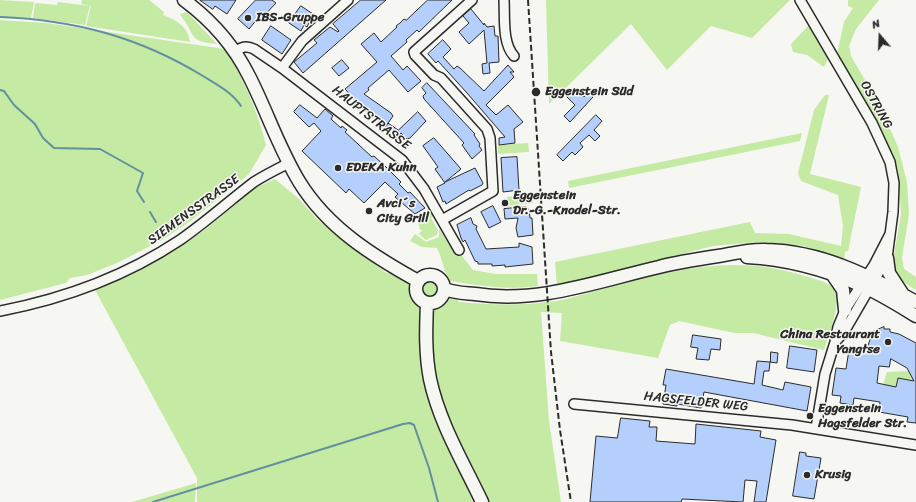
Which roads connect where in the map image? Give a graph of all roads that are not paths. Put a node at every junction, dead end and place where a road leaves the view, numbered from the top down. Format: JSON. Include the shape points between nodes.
{"nodes":[{"id":1,"x":184,"y":0,"type":"edge"},
{"id":2,"x":348,"y":0,"type":"edge"},
{"id":3,"x":472,"y":0,"type":"edge"},
{"id":4,"x":504,"y":0,"type":"edge"},
{"id":5,"x":800,"y":0,"type":"edge"},
{"id":6,"x":234,"y":52,"type":"junction"},
{"id":7,"x":514,"y":56,"type":"dead end"},
{"id":8,"x":282,"y":68,"type":"junction"},
{"id":9,"x":288,"y":163,"type":"junction"},
{"id":10,"x":442,"y":220,"type":"junction"},
{"id":11,"x":890,"y":234,"type":"junction"},
{"id":12,"x":459,"y":250,"type":"dead end"},
{"id":13,"x":720,"y":255,"type":"junction"},
{"id":14,"x":887,"y":258,"type":"junction"},
{"id":15,"x":832,"y":274,"type":"junction"},
{"id":16,"x":418,"y":281,"type":"junction"},
{"id":17,"x":868,"y":282,"type":"junction"},
{"id":18,"x":445,"y":289,"type":"junction"},
{"id":19,"x":904,"y":296,"type":"junction"},
{"id":20,"x":916,"y":302,"type":"edge"},
{"id":21,"x":427,"y":303,"type":"junction"},
{"id":22,"x":845,"y":310,"type":"junction"},
{"id":23,"x":0,"y":311,"type":"edge"},
{"id":24,"x":916,"y":316,"type":"edge"},
{"id":25,"x":835,"y":342,"type":"junction"},
{"id":26,"x":574,"y":404,"type":"dead end"},
{"id":27,"x":816,"y":428,"type":"junction"},
{"id":28,"x":916,"y":445,"type":"edge"},
{"id":29,"x":482,"y":502,"type":"edge"}],
"edges":[{"from":1,"to":6,"type":"street","via":[[210,22]]},
{"from":2,"to":8,"type":"street","via":[[302,40]]},
{"from":3,"to":10,"type":"street","via":[[414,52],[487,129],[490,138],[493,191]]},
{"from":4,"to":7,"type":"street","via":[[507,41]]},
{"from":5,"to":11,"type":"street","name":"OSTRING","via":[[872,123],[890,162],[895,197]]},
{"from":6,"to":8,"type":"street","name":"HAUPTSTRASSE","via":[[247,46]]},
{"from":6,"to":9,"type":"street","via":[[248,74]]},
{"from":8,"to":10,"type":"street","name":"HAUPTSTRASSE","via":[[402,160],[421,184]]},
{"from":9,"to":16,"type":"street","via":[[315,204],[338,228],[387,264]]},
{"from":9,"to":23,"type":"street","name":"SIEMENSSTRASSE","via":[[255,182],[179,241],[126,270],[78,290]]},
{"from":10,"to":12,"type":"street","name":"HAUPTSTRASSE"},
{"from":11,"to":14,"type":"street","name":"OSTRING"},
{"from":11,"to":17,"type":"street","name":"OSTRING"},
{"from":13,"to":15,"type":"street","via":[[789,262]]},
{"from":13,"to":17,"type":"street","via":[[749,250],[788,251],[826,260]]},
{"from":13,"to":18,"type":"street","via":[[532,296],[494,297]]},
{"from":14,"to":17,"type":"street","name":"OSTRING"},
{"from":14,"to":19,"type":"street","via":[[889,273]]},
{"from":15,"to":17,"type":"street"},
{"from":15,"to":22,"type":"street","via":[[843,290]]},
{"from":16,"to":18,"type":"street","via":[[425,275],[434,275],[442,280]]},
{"from":16,"to":21,"type":"street","via":[[418,296]]},
{"from":17,"to":19,"type":"street"},
{"from":17,"to":22,"type":"street"},
{"from":17,"to":24,"type":"street"},
{"from":17,"to":25,"type":"street","via":[[844,332]]},
{"from":18,"to":21,"type":"street","via":[[441,298]]},
{"from":19,"to":20,"type":"street"},
{"from":21,"to":29,"type":"street","via":[[426,346],[433,391],[444,424]]},
{"from":22,"to":25,"type":"street"},
{"from":25,"to":27,"type":"street","via":[[825,374]]},
{"from":26,"to":27,"type":"street","name":"HAGSFELDER WEG"},
{"from":27,"to":28,"type":"street","name":"HAGSFELDER WEG"}]}
